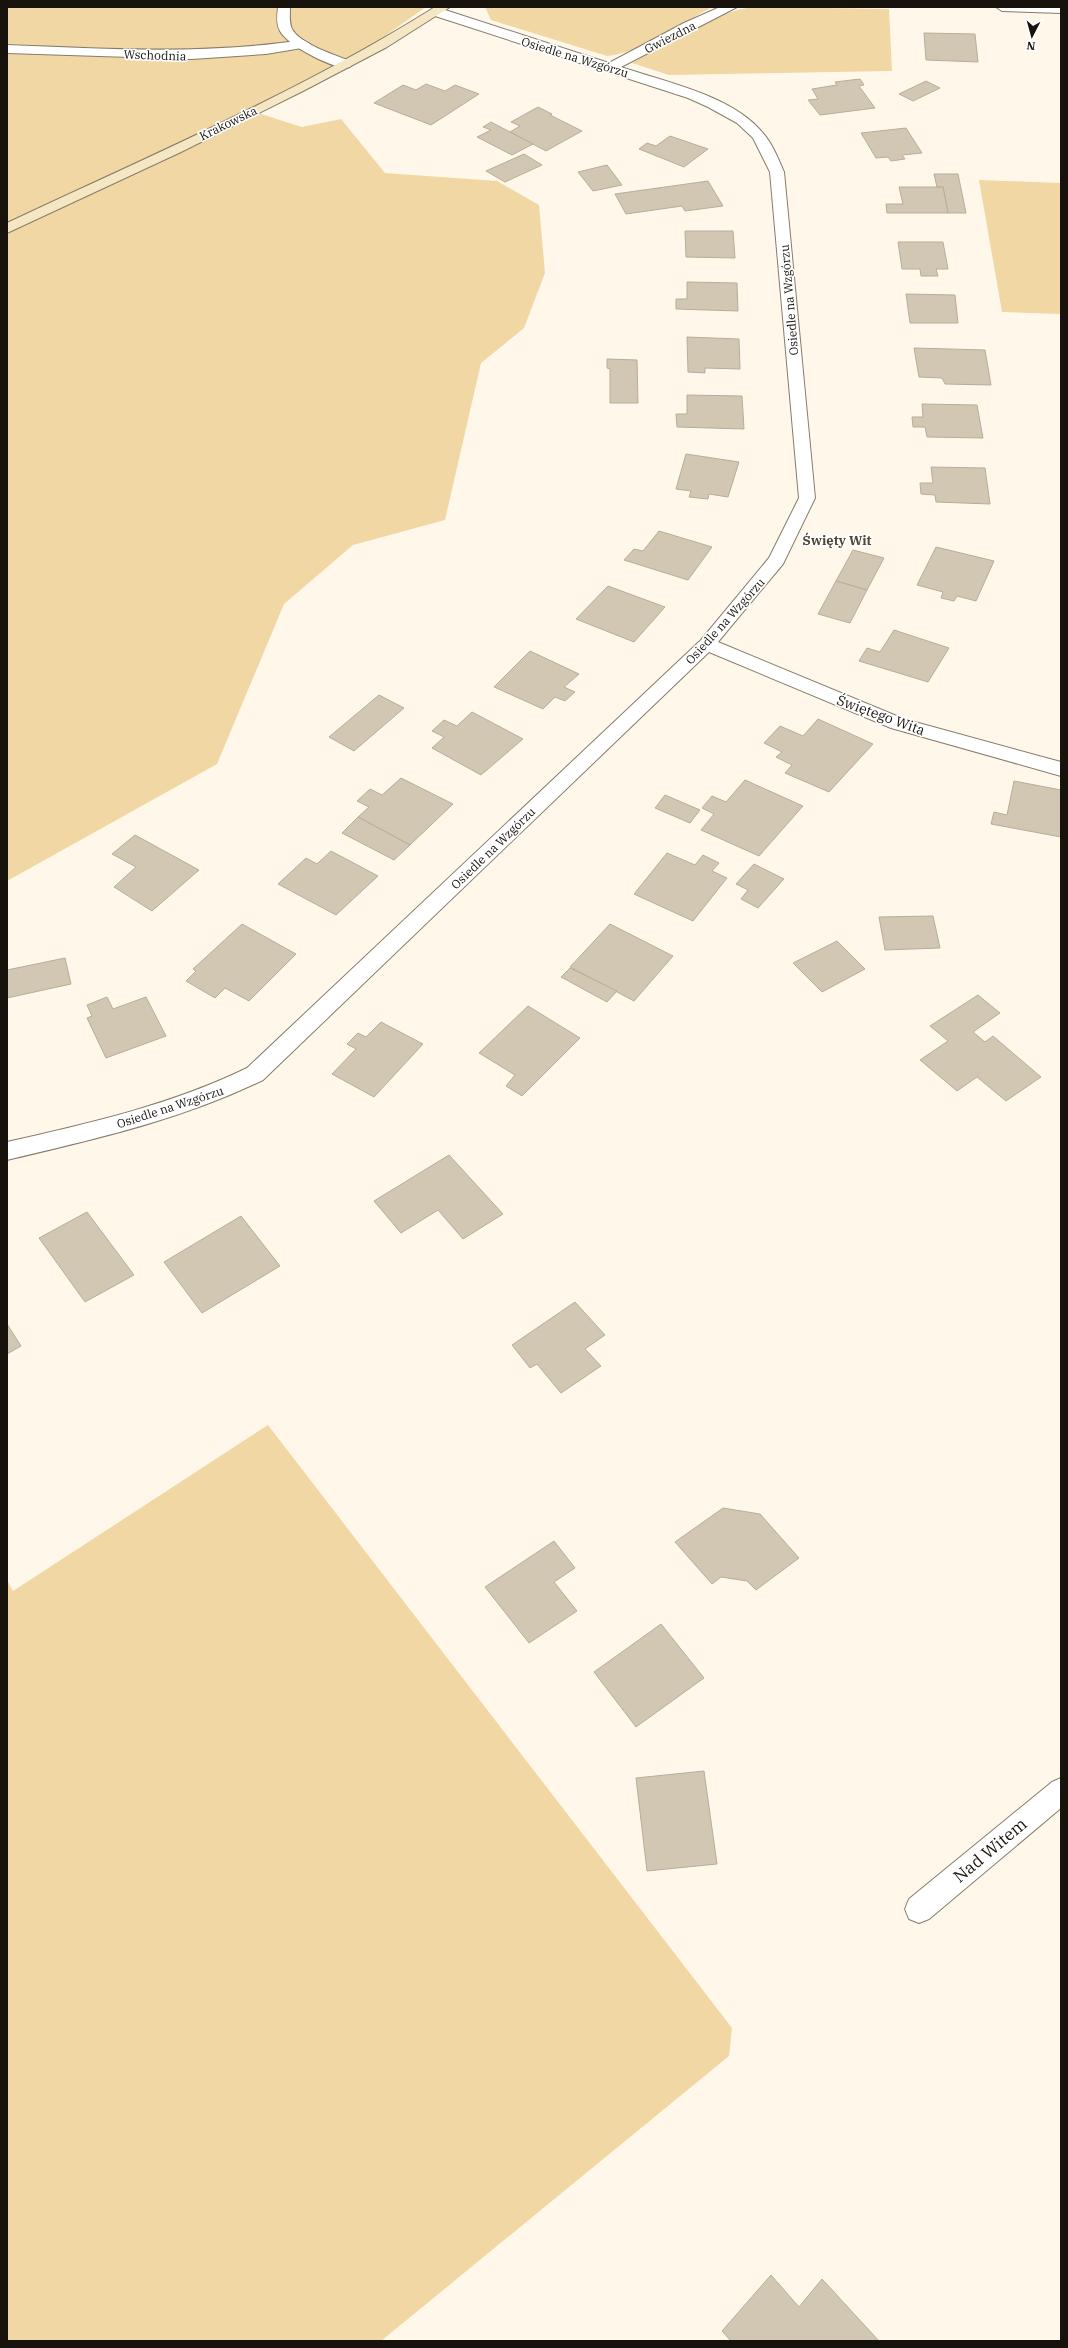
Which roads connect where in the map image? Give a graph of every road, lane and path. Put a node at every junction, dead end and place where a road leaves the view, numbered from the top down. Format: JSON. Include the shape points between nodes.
{"nodes":[{"id":1,"x":284,"y":7,"type":"edge"},
{"id":2,"x":731,"y":7,"type":"edge"},
{"id":3,"x":1002,"y":7,"type":"edge"},
{"id":4,"x":440,"y":9,"type":"edge"},
{"id":5,"x":1061,"y":9,"type":"edge"},
{"id":6,"x":303,"y":44,"type":"junction"},
{"id":7,"x":7,"y":49,"type":"edge"},
{"id":8,"x":345,"y":64,"type":"junction"},
{"id":9,"x":610,"y":68,"type":"junction"},
{"id":10,"x":7,"y":229,"type":"edge"},
{"id":11,"x":707,"y":644,"type":"junction"},
{"id":12,"x":1061,"y":769,"type":"edge"},
{"id":13,"x":7,"y":1151,"type":"edge"},
{"id":14,"x":1061,"y":1791,"type":"edge"},
{"id":15,"x":919,"y":1909,"type":"dead end"}],
"edges":[{"from":1,"to":6,"type":"street","via":[[283,17],[287,31]]},
{"from":2,"to":9,"type":"street","name":"Gwiezdna"},
{"from":3,"to":5,"type":"street"},
{"from":4,"to":8,"type":"main road","name":"Krakowska"},
{"from":4,"to":9,"type":"street","name":"Osiedle na Wzgórzu"},
{"from":6,"to":7,"type":"street","name":"Wschodnia","via":[[262,52],[194,56]]},
{"from":6,"to":8,"type":"street"},
{"from":8,"to":10,"type":"main road","name":"Krakowska","via":[[225,125]]},
{"from":9,"to":11,"type":"street","name":"Osiedle na Wzgórzu","via":[[693,95],[722,108],[748,124],[763,143],[777,172],[807,498],[778,560]]},
{"from":11,"to":12,"type":"street","name":"Świętego Wita","via":[[898,724]]},
{"from":11,"to":13,"type":"street","name":"Osiedle na Wzgórzu","via":[[255,1074],[218,1093],[141,1119]]},
{"from":14,"to":15,"type":"street","name":"Nad Witem"}]}
